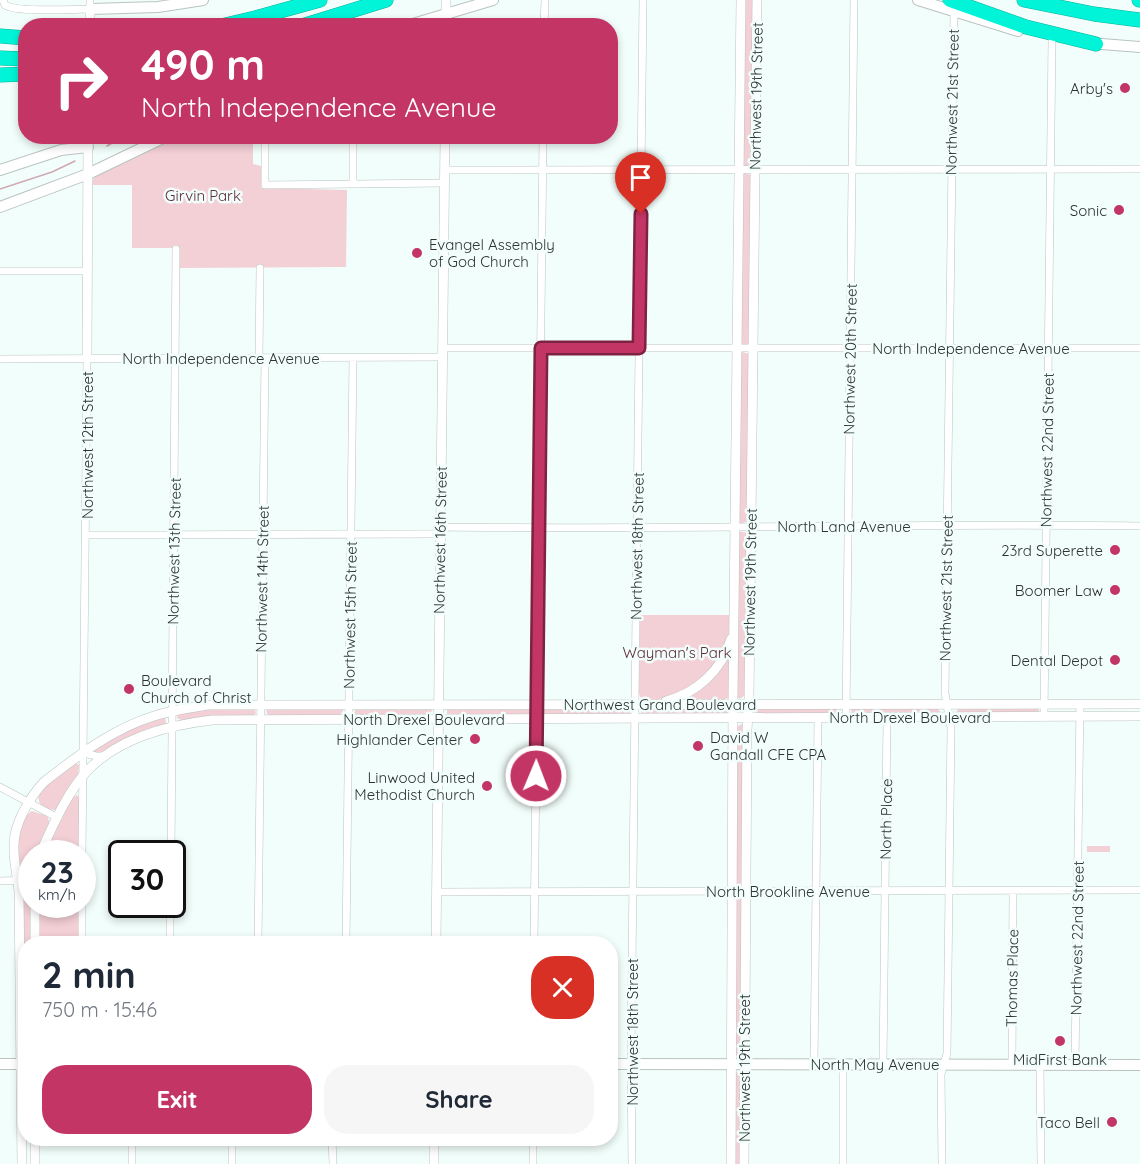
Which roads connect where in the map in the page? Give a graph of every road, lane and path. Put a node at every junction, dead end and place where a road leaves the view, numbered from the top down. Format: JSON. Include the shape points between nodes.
{"nodes":[{"id":1,"x":203,"y":0,"type":"edge"},
{"id":2,"x":320,"y":0,"type":"edge"},
{"id":3,"x":386,"y":0,"type":"edge"},
{"id":4,"x":493,"y":0,"type":"edge"},
{"id":5,"x":545,"y":0,"type":"edge"},
{"id":6,"x":643,"y":0,"type":"edge"},
{"id":7,"x":741,"y":0,"type":"edge"},
{"id":8,"x":757,"y":0,"type":"edge"},
{"id":9,"x":854,"y":0,"type":"edge"},
{"id":10,"x":918,"y":0,"type":"edge"},
{"id":11,"x":1024,"y":0,"type":"edge"},
{"id":12,"x":177,"y":2,"type":"edge"},
{"id":13,"x":4,"y":3,"type":"edge"},
{"id":14,"x":952,"y":5,"type":"edge"},
{"id":15,"x":446,"y":7,"type":"edge"},
{"id":16,"x":90,"y":12,"type":"edge"},
{"id":17,"x":255,"y":18,"type":"edge"},
{"id":18,"x":328,"y":18,"type":"edge"},
{"id":19,"x":423,"y":18,"type":"edge"},
{"id":20,"x":544,"y":18,"type":"edge"},
{"id":21,"x":1140,"y":20,"type":"edge"},
{"id":22,"x":0,"y":36,"type":"edge"},
{"id":23,"x":18,"y":37,"type":"edge"},
{"id":24,"x":1052,"y":40,"type":"junction"},
{"id":25,"x":1096,"y":44,"type":"junction"},
{"id":26,"x":1140,"y":47,"type":"edge"},
{"id":27,"x":0,"y":58,"type":"edge"},
{"id":28,"x":18,"y":59,"type":"edge"},
{"id":29,"x":18,"y":74,"type":"edge"},
{"id":30,"x":0,"y":75,"type":"edge"},
{"id":31,"x":150,"y":144,"type":"edge"},
{"id":32,"x":265,"y":144,"type":"edge"},
{"id":33,"x":353,"y":144,"type":"edge"},
{"id":34,"x":445,"y":144,"type":"edge"},
{"id":35,"x":543,"y":144,"type":"edge"},
{"id":36,"x":88,"y":148,"type":"edge"},
{"id":37,"x":739,"y":169,"type":"junction"},
{"id":38,"x":852,"y":169,"type":"junction"},
{"id":39,"x":952,"y":169,"type":"junction"},
{"id":40,"x":1051,"y":169,"type":"junction"},
{"id":41,"x":1140,"y":169,"type":"edge"},
{"id":42,"x":0,"y":170,"type":"edge"},
{"id":43,"x":445,"y":170,"type":"junction"},
{"id":44,"x":543,"y":170,"type":"junction"},
{"id":45,"x":641,"y":170,"type":"junction"},
{"id":46,"x":755,"y":170,"type":"junction"},
{"id":47,"x":88,"y":174,"type":"junction"},
{"id":48,"x":444,"y":183,"type":"junction"},
{"id":49,"x":353,"y":184,"type":"junction"},
{"id":50,"x":0,"y":207,"type":"edge"},
{"id":51,"x":176,"y":249,"type":"dead end"},
{"id":52,"x":260,"y":268,"type":"dead end"},
{"id":53,"x":0,"y":271,"type":"edge"},
{"id":54,"x":88,"y":271,"type":"junction"},
{"id":55,"x":950,"y":347,"type":"junction"},
{"id":56,"x":541,"y":348,"type":"junction"},
{"id":57,"x":639,"y":348,"type":"junction"},
{"id":58,"x":737,"y":348,"type":"junction"},
{"id":59,"x":753,"y":348,"type":"junction"},
{"id":60,"x":851,"y":348,"type":"junction"},
{"id":61,"x":1048,"y":348,"type":"junction"},
{"id":62,"x":1140,"y":348,"type":"edge"},
{"id":63,"x":442,"y":353,"type":"junction"},
{"id":64,"x":87,"y":358,"type":"junction"},
{"id":65,"x":176,"y":358,"type":"junction"},
{"id":66,"x":262,"y":358,"type":"junction"},
{"id":67,"x":353,"y":358,"type":"junction"},
{"id":68,"x":0,"y":359,"type":"edge"},
{"id":69,"x":735,"y":526,"type":"junction"},
{"id":70,"x":751,"y":526,"type":"junction"},
{"id":71,"x":848,"y":526,"type":"junction"},
{"id":72,"x":947,"y":526,"type":"junction"},
{"id":73,"x":1046,"y":526,"type":"junction"},
{"id":74,"x":1140,"y":526,"type":"edge"},
{"id":75,"x":538,"y":528,"type":"junction"},
{"id":76,"x":637,"y":528,"type":"junction"},
{"id":77,"x":441,"y":530,"type":"junction"},
{"id":78,"x":175,"y":534,"type":"junction"},
{"id":79,"x":351,"y":534,"type":"junction"},
{"id":80,"x":86,"y":535,"type":"junction"},
{"id":81,"x":263,"y":535,"type":"junction"},
{"id":82,"x":734,"y":628,"type":"junction"},
{"id":83,"x":261,"y":704,"type":"junction"},
{"id":84,"x":349,"y":704,"type":"junction"},
{"id":85,"x":439,"y":704,"type":"junction"},
{"id":86,"x":536,"y":704,"type":"junction"},
{"id":87,"x":635,"y":704,"type":"junction"},
{"id":88,"x":657,"y":704,"type":"junction"},
{"id":89,"x":733,"y":704,"type":"junction"},
{"id":90,"x":748,"y":704,"type":"junction"},
{"id":91,"x":846,"y":704,"type":"junction"},
{"id":92,"x":947,"y":704,"type":"junction"},
{"id":93,"x":1044,"y":704,"type":"junction"},
{"id":94,"x":1080,"y":704,"type":"junction"},
{"id":95,"x":1140,"y":704,"type":"edge"},
{"id":96,"x":172,"y":711,"type":"junction"},
{"id":97,"x":1140,"y":716,"type":"edge"},
{"id":98,"x":887,"y":717,"type":"junction"},
{"id":99,"x":950,"y":717,"type":"junction"},
{"id":100,"x":1044,"y":717,"type":"junction"},
{"id":101,"x":1080,"y":717,"type":"junction"},
{"id":102,"x":733,"y":718,"type":"junction"},
{"id":103,"x":747,"y":718,"type":"junction"},
{"id":104,"x":818,"y":718,"type":"junction"},
{"id":105,"x":846,"y":718,"type":"junction"},
{"id":106,"x":349,"y":719,"type":"junction"},
{"id":107,"x":438,"y":719,"type":"junction"},
{"id":108,"x":536,"y":719,"type":"junction"},
{"id":109,"x":635,"y":719,"type":"junction"},
{"id":110,"x":261,"y":720,"type":"junction"},
{"id":111,"x":172,"y":726,"type":"junction"},
{"id":112,"x":84,"y":753,"type":"junction"},
{"id":113,"x":106,"y":756,"type":"junction"},
{"id":114,"x":84,"y":775,"type":"junction"},
{"id":115,"x":0,"y":787,"type":"edge"},
{"id":116,"x":30,"y":803,"type":"junction"},
{"id":117,"x":58,"y":818,"type":"junction"},
{"id":118,"x":47,"y":840,"type":"edge"},
{"id":119,"x":82,"y":840,"type":"edge"},
{"id":120,"x":171,"y":840,"type":"edge"},
{"id":121,"x":0,"y":880,"type":"edge"},
{"id":122,"x":18,"y":880,"type":"joint"},
{"id":123,"x":950,"y":890,"type":"junction"},
{"id":124,"x":1140,"y":890,"type":"edge"},
{"id":125,"x":436,"y":891,"type":"junction"},
{"id":126,"x":534,"y":891,"type":"junction"},
{"id":127,"x":633,"y":891,"type":"junction"},
{"id":128,"x":732,"y":891,"type":"junction"},
{"id":129,"x":745,"y":891,"type":"junction"},
{"id":130,"x":816,"y":891,"type":"junction"},
{"id":131,"x":885,"y":891,"type":"junction"},
{"id":132,"x":1013,"y":891,"type":"junction"},
{"id":133,"x":1078,"y":891,"type":"junction"},
{"id":134,"x":19,"y":918,"type":"edge"},
{"id":135,"x":34,"y":918,"type":"edge"},
{"id":136,"x":82,"y":918,"type":"edge"},
{"id":137,"x":170,"y":918,"type":"edge"},
{"id":138,"x":20,"y":936,"type":"edge"},
{"id":139,"x":35,"y":936,"type":"edge"},
{"id":140,"x":82,"y":936,"type":"edge"},
{"id":141,"x":170,"y":936,"type":"edge"},
{"id":142,"x":258,"y":936,"type":"edge"},
{"id":143,"x":346,"y":936,"type":"edge"},
{"id":144,"x":436,"y":936,"type":"edge"},
{"id":145,"x":534,"y":936,"type":"edge"},
{"id":146,"x":0,"y":1064,"type":"edge"},
{"id":147,"x":18,"y":1064,"type":"edge"},
{"id":148,"x":618,"y":1064,"type":"edge"},
{"id":149,"x":631,"y":1064,"type":"junction"},
{"id":150,"x":730,"y":1064,"type":"junction"},
{"id":151,"x":744,"y":1064,"type":"junction"},
{"id":152,"x":814,"y":1064,"type":"junction"},
{"id":153,"x":843,"y":1064,"type":"junction"},
{"id":154,"x":883,"y":1065,"type":"junction"},
{"id":155,"x":944,"y":1065,"type":"junction"},
{"id":156,"x":1012,"y":1065,"type":"junction"},
{"id":157,"x":1040,"y":1065,"type":"junction"},
{"id":158,"x":1076,"y":1065,"type":"junction"},
{"id":159,"x":1140,"y":1065,"type":"edge"},
{"id":160,"x":22,"y":1146,"type":"edge"},
{"id":161,"x":34,"y":1146,"type":"edge"},
{"id":162,"x":132,"y":1146,"type":"edge"},
{"id":163,"x":232,"y":1146,"type":"edge"},
{"id":164,"x":332,"y":1146,"type":"edge"},
{"id":165,"x":434,"y":1146,"type":"edge"},
{"id":166,"x":533,"y":1146,"type":"edge"},
{"id":167,"x":22,"y":1164,"type":"edge"},
{"id":168,"x":35,"y":1164,"type":"edge"},
{"id":169,"x":132,"y":1164,"type":"edge"},
{"id":170,"x":232,"y":1164,"type":"edge"},
{"id":171,"x":333,"y":1164,"type":"edge"},
{"id":172,"x":435,"y":1164,"type":"edge"},
{"id":173,"x":533,"y":1164,"type":"edge"},
{"id":174,"x":632,"y":1164,"type":"edge"},
{"id":175,"x":731,"y":1164,"type":"edge"},
{"id":176,"x":744,"y":1164,"type":"edge"},
{"id":177,"x":843,"y":1164,"type":"edge"},
{"id":178,"x":942,"y":1164,"type":"edge"},
{"id":179,"x":1041,"y":1164,"type":"edge"}],
"edges":[{"from":1,"to":12,"type":"main road"},
{"from":2,"to":17,"type":"highway"},
{"from":3,"to":18,"type":"highway"},
{"from":4,"to":15,"type":"main road"},
{"from":5,"to":20,"type":"street"},
{"from":6,"to":45,"type":"street","name":"Northwest 18th Street"},
{"from":7,"to":37,"type":"street","name":"Northwest 19th Street"},
{"from":8,"to":46,"type":"street","name":"Northwest 19th Street"},
{"from":9,"to":38,"type":"street","name":"Northwest 20th Street"},
{"from":10,"to":14,"type":"main road"},
{"from":11,"to":21,"type":"highway"},
{"from":12,"to":16,"type":"main road"},
{"from":13,"to":16,"type":"street","via":[[18,9]]},
{"from":14,"to":24,"type":"main road"},
{"from":14,"to":25,"type":"highway"},
{"from":14,"to":39,"type":"street","name":"Northwest 21st Street"},
{"from":15,"to":19,"type":"main road"},
{"from":22,"to":23,"type":"highway"},
{"from":24,"to":25,"type":"main road"},
{"from":24,"to":40,"type":"street","name":"Northwest 22nd Street"},
{"from":25,"to":26,"type":"main road"},
{"from":27,"to":28,"type":"highway"},
{"from":29,"to":30,"type":"highway"},
{"from":31,"to":47,"type":"main road"},
{"from":32,"to":49,"type":"street","via":[[265,185]]},
{"from":33,"to":49,"type":"street"},
{"from":34,"to":43,"type":"street","name":"Northwest 16th Street"},
{"from":35,"to":44,"type":"street"},
{"from":36,"to":42,"type":"main road","via":[[61,150]]},
{"from":36,"to":47,"type":"street","name":"Northwest 12th Street"},
{"from":37,"to":45,"type":"street"},
{"from":37,"to":46,"type":"street"},
{"from":37,"to":58,"type":"street","name":"Northwest 19th Street"},
{"from":38,"to":39,"type":"street"},
{"from":38,"to":46,"type":"street"},
{"from":38,"to":60,"type":"street","name":"Northwest 20th Street"},
{"from":39,"to":40,"type":"street"},
{"from":39,"to":55,"type":"street","name":"Northwest 21st Street"},
{"from":40,"to":41,"type":"street"},
{"from":40,"to":61,"type":"street","name":"Northwest 22nd Street"},
{"from":43,"to":44,"type":"street"},
{"from":43,"to":48,"type":"street","name":"Northwest 16th Street"},
{"from":44,"to":45,"type":"street"},
{"from":44,"to":56,"type":"street"},
{"from":45,"to":57,"type":"street","name":"Northwest 18th Street"},
{"from":46,"to":59,"type":"street","name":"Northwest 19th Street"},
{"from":47,"to":50,"type":"main road"},
{"from":47,"to":54,"type":"street","name":"Northwest 12th Street"},
{"from":48,"to":49,"type":"street"},
{"from":48,"to":63,"type":"street","name":"Northwest 16th Street"},
{"from":51,"to":65,"type":"street","name":"Northwest 13th Street"},
{"from":52,"to":66,"type":"street","name":"Northwest 14th Street"},
{"from":53,"to":54,"type":"street"},
{"from":54,"to":64,"type":"street","name":"Northwest 12th Street"},
{"from":55,"to":60,"type":"street","name":"North Independence Avenue"},
{"from":55,"to":61,"type":"street","name":"North Independence Avenue"},
{"from":55,"to":72,"type":"street","name":"Northwest 21st Street"},
{"from":56,"to":57,"type":"street","name":"North Independence Avenue"},
{"from":56,"to":63,"type":"street","name":"North Independence Avenue"},
{"from":56,"to":75,"type":"street"},
{"from":57,"to":58,"type":"street","name":"North Independence Avenue"},
{"from":57,"to":76,"type":"street","name":"Northwest 18th Street"},
{"from":58,"to":59,"type":"street","name":"North Independence Avenue"},
{"from":58,"to":69,"type":"street","name":"Northwest 19th Street"},
{"from":59,"to":60,"type":"street","name":"North Independence Avenue"},
{"from":59,"to":70,"type":"street","name":"Northwest 19th Street"},
{"from":60,"to":71,"type":"street","name":"Northwest 20th Street"},
{"from":61,"to":62,"type":"street","name":"North Independence Avenue"},
{"from":61,"to":73,"type":"street","name":"Northwest 22nd Street"},
{"from":63,"to":67,"type":"street","name":"North Independence Avenue"},
{"from":63,"to":77,"type":"street","name":"Northwest 16th Street"},
{"from":64,"to":65,"type":"street","name":"North Independence Avenue"},
{"from":64,"to":68,"type":"street","name":"North Independence Avenue"},
{"from":64,"to":80,"type":"street","name":"Northwest 12th Street"},
{"from":65,"to":66,"type":"street","name":"North Independence Avenue"},
{"from":65,"to":78,"type":"street","name":"Northwest 13th Street"},
{"from":66,"to":67,"type":"street","name":"North Independence Avenue"},
{"from":66,"to":81,"type":"street","name":"Northwest 14th Street"},
{"from":67,"to":79,"type":"street","name":"Northwest 15th Street"},
{"from":69,"to":70,"type":"street","name":"North Land Avenue"},
{"from":69,"to":76,"type":"street","name":"North Land Avenue"},
{"from":69,"to":82,"type":"street","name":"Northwest 19th Street"},
{"from":70,"to":71,"type":"street","name":"North Land Avenue"},
{"from":70,"to":90,"type":"street","name":"Northwest 19th Street"},
{"from":71,"to":72,"type":"street","name":"North Land Avenue"},
{"from":71,"to":91,"type":"street","name":"Northwest 20th Street"},
{"from":72,"to":73,"type":"street","name":"North Land Avenue"},
{"from":72,"to":92,"type":"street","name":"Northwest 21st Street"},
{"from":73,"to":74,"type":"street","name":"North Land Avenue"},
{"from":73,"to":93,"type":"street","name":"Northwest 22nd Street"},
{"from":75,"to":76,"type":"street","name":"North Land Avenue"},
{"from":75,"to":77,"type":"street","name":"North Land Avenue"},
{"from":75,"to":86,"type":"street"},
{"from":76,"to":87,"type":"street","name":"Northwest 18th Street"},
{"from":77,"to":79,"type":"street","name":"North Land Avenue"},
{"from":77,"to":85,"type":"street","name":"Northwest 16th Street"},
{"from":78,"to":80,"type":"street","name":"North Land Avenue"},
{"from":78,"to":81,"type":"street","name":"North Land Avenue"},
{"from":78,"to":96,"type":"street","name":"Northwest 13th Street"},
{"from":79,"to":81,"type":"street","name":"North Land Avenue"},
{"from":79,"to":84,"type":"street","name":"Northwest 15th Street"},
{"from":80,"to":112,"type":"street","name":"Northwest 12th Street"},
{"from":81,"to":83,"type":"street","name":"Northwest 14th Street"},
{"from":82,"to":88,"type":"street","via":[[727,650],[708,677],[685,694]]},
{"from":82,"to":89,"type":"street","name":"Northwest 19th Street"},
{"from":83,"to":84,"type":"street","name":"Northwest Grand Boulevard"},
{"from":83,"to":96,"type":"street","name":"Northwest Grand Boulevard","via":[[208,705]]},
{"from":83,"to":110,"type":"street","name":"Northwest 14th Street"},
{"from":84,"to":85,"type":"street","name":"Northwest Grand Boulevard"},
{"from":84,"to":106,"type":"street","name":"Northwest 15th Street"},
{"from":85,"to":86,"type":"street","name":"Northwest Grand Boulevard"},
{"from":85,"to":107,"type":"street","name":"Northwest 16th Street"},
{"from":86,"to":87,"type":"street","name":"Northwest Grand Boulevard"},
{"from":86,"to":108,"type":"street"},
{"from":87,"to":88,"type":"street","name":"Northwest Grand Boulevard"},
{"from":87,"to":109,"type":"street","name":"Northwest 18th Street"},
{"from":88,"to":89,"type":"street","name":"Northwest Grand Boulevard"},
{"from":89,"to":90,"type":"street","name":"Northwest Grand Boulevard"},
{"from":89,"to":102,"type":"street","name":"Northwest 19th Street"},
{"from":90,"to":91,"type":"street","name":"Northwest Grand Boulevard"},
{"from":90,"to":103,"type":"street","name":"Northwest 19th Street"},
{"from":91,"to":92,"type":"street","name":"Northwest Grand Boulevard"},
{"from":91,"to":105,"type":"street","name":"Northwest 20th Street"},
{"from":92,"to":93,"type":"street","name":"Northwest Grand Boulevard"},
{"from":92,"to":99,"type":"street","name":"Northwest 21st Street"},
{"from":93,"to":94,"type":"street","name":"Northwest Grand Boulevard"},
{"from":93,"to":100,"type":"street","name":"Northwest 22nd Street"},
{"from":94,"to":95,"type":"street","name":"Northwest Grand Boulevard"},
{"from":94,"to":101,"type":"street","name":"Northwest 22nd Street"},
{"from":96,"to":111,"type":"street","name":"Northwest 13th Street"},
{"from":96,"to":112,"type":"street","name":"Northwest Grand Boulevard","via":[[123,728]]},
{"from":97,"to":101,"type":"street","name":"North Drexel Boulevard"},
{"from":98,"to":99,"type":"street","name":"North Drexel Boulevard"},
{"from":98,"to":105,"type":"street","name":"North Drexel Boulevard"},
{"from":98,"to":131,"type":"street","name":"North Place"},
{"from":99,"to":100,"type":"street","name":"North Drexel Boulevard"},
{"from":99,"to":123,"type":"street","name":"Northwest 21st Street"},
{"from":100,"to":101,"type":"street","name":"North Drexel Boulevard"},
{"from":101,"to":133,"type":"street","name":"Northwest 22nd Street"},
{"from":102,"to":103,"type":"street","name":"North Drexel Boulevard"},
{"from":102,"to":109,"type":"street","name":"North Drexel Boulevard"},
{"from":102,"to":128,"type":"street","name":"Northwest 19th Street"},
{"from":103,"to":104,"type":"street","name":"North Drexel Boulevard"},
{"from":103,"to":129,"type":"street","name":"Northwest 19th Street"},
{"from":104,"to":105,"type":"street","name":"North Drexel Boulevard"},
{"from":104,"to":130,"type":"street"},
{"from":106,"to":107,"type":"street","name":"North Drexel Boulevard"},
{"from":106,"to":110,"type":"street","name":"North Drexel Boulevard"},
{"from":106,"to":143,"type":"street","name":"Northwest 15th Street"},
{"from":107,"to":108,"type":"street","name":"North Drexel Boulevard"},
{"from":107,"to":125,"type":"street","name":"Northwest 16th Street"},
{"from":108,"to":109,"type":"street","name":"North Drexel Boulevard"},
{"from":108,"to":126,"type":"street"},
{"from":109,"to":127,"type":"street","name":"Northwest 18th Street"},
{"from":110,"to":111,"type":"street","name":"North Drexel Boulevard","via":[[212,720]]},
{"from":110,"to":142,"type":"street","name":"Northwest 14th Street"},
{"from":111,"to":113,"type":"street","name":"North Drexel Boulevard"},
{"from":111,"to":120,"type":"street","name":"Northwest 13th Street"},
{"from":112,"to":113,"type":"street"},
{"from":112,"to":114,"type":"street","name":"Northwest 12th Street"},
{"from":112,"to":116,"type":"street","via":[[44,782]]},
{"from":113,"to":114,"type":"street","name":"North Drexel Boulevard"},
{"from":114,"to":117,"type":"street"},
{"from":114,"to":119,"type":"street","name":"Northwest 12th Street"},
{"from":115,"to":116,"type":"street"},
{"from":116,"to":117,"type":"street"},
{"from":116,"to":122,"type":"street","via":[[15,836]]},
{"from":117,"to":118,"type":"street"},
{"from":121,"to":122,"type":"street"},
{"from":123,"to":131,"type":"street","name":"North Brookline Avenue"},
{"from":123,"to":132,"type":"street","name":"North Brookline Avenue"},
{"from":123,"to":155,"type":"street","name":"Northwest 21st Street","via":[[948,1054]]},
{"from":124,"to":133,"type":"street","name":"North Brookline Avenue"},
{"from":125,"to":126,"type":"street","name":"North Brookline Avenue"},
{"from":125,"to":144,"type":"street","name":"Northwest 16th Street"},
{"from":126,"to":127,"type":"street","name":"North Brookline Avenue"},
{"from":126,"to":145,"type":"street"},
{"from":127,"to":128,"type":"street","name":"North Brookline Avenue"},
{"from":127,"to":149,"type":"street","name":"Northwest 18th Street"},
{"from":128,"to":129,"type":"street","name":"North Brookline Avenue"},
{"from":128,"to":150,"type":"street","name":"Northwest 19th Street"},
{"from":129,"to":130,"type":"street","name":"North Brookline Avenue"},
{"from":129,"to":151,"type":"street","name":"Northwest 19th Street"},
{"from":130,"to":131,"type":"street","name":"North Brookline Avenue"},
{"from":130,"to":152,"type":"street"},
{"from":131,"to":154,"type":"street","name":"North Place"},
{"from":132,"to":133,"type":"street","name":"North Brookline Avenue"},
{"from":132,"to":156,"type":"street","name":"Thomas Place"},
{"from":133,"to":158,"type":"street","name":"Northwest 22nd Street"},
{"from":134,"to":138,"type":"street"},
{"from":135,"to":139,"type":"street"},
{"from":136,"to":140,"type":"street"},
{"from":137,"to":141,"type":"street"},
{"from":146,"to":147,"type":"main road"},
{"from":148,"to":149,"type":"main road","name":"North May Avenue"},
{"from":149,"to":150,"type":"main road","name":"North May Avenue"},
{"from":149,"to":174,"type":"street","name":"Northwest 18th Street"},
{"from":150,"to":151,"type":"main road","name":"North May Avenue"},
{"from":150,"to":175,"type":"street","name":"Northwest 19th Street"},
{"from":151,"to":152,"type":"main road","name":"North May Avenue"},
{"from":151,"to":176,"type":"street","name":"Northwest 19th Street"},
{"from":152,"to":153,"type":"main road","name":"North May Avenue"},
{"from":153,"to":154,"type":"main road","name":"North May Avenue"},
{"from":153,"to":177,"type":"street"},
{"from":154,"to":155,"type":"main road","name":"North May Avenue"},
{"from":155,"to":156,"type":"main road","name":"North May Avenue"},
{"from":155,"to":178,"type":"street","name":"Northwest 21st Street"},
{"from":156,"to":157,"type":"main road","name":"North May Avenue"},
{"from":157,"to":158,"type":"main road","name":"North May Avenue"},
{"from":157,"to":179,"type":"street"},
{"from":158,"to":159,"type":"main road","name":"North May Avenue"},
{"from":160,"to":167,"type":"street"},
{"from":161,"to":168,"type":"street"},
{"from":162,"to":169,"type":"street"},
{"from":163,"to":170,"type":"street"},
{"from":164,"to":171,"type":"street"},
{"from":165,"to":172,"type":"street"},
{"from":166,"to":173,"type":"street"}]}
